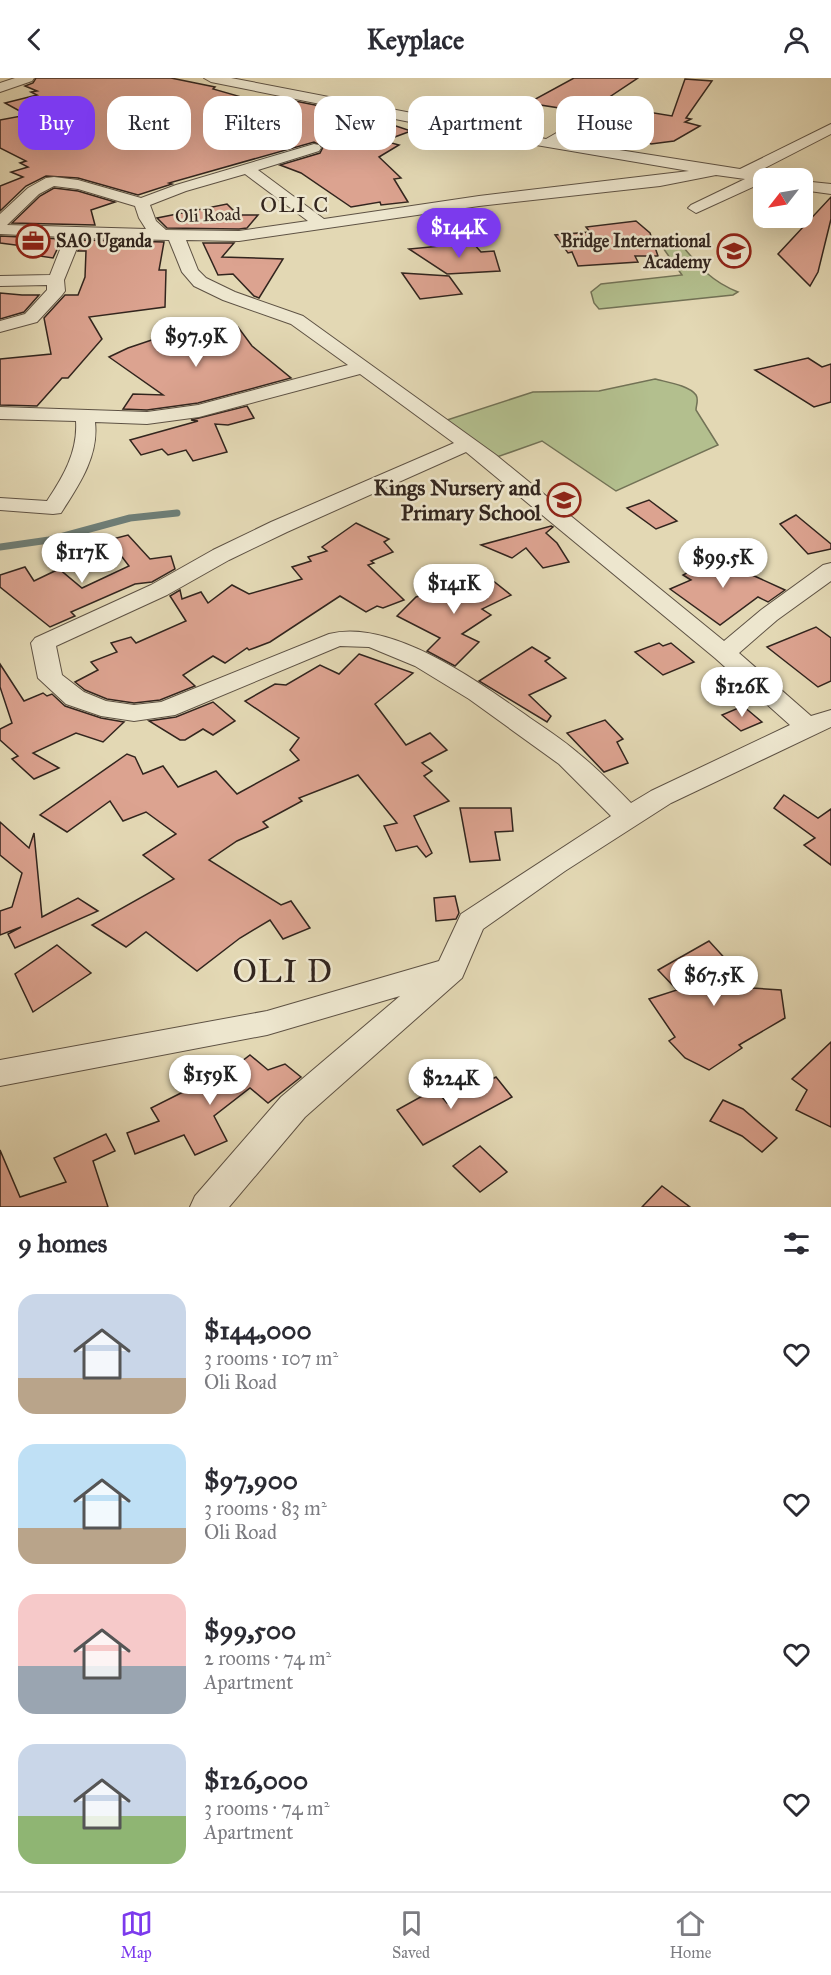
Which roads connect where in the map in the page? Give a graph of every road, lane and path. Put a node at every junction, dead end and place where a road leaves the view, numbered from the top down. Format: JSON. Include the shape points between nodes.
{"nodes":[{"id":1,"x":27,"y":78,"type":"edge"},
{"id":2,"x":211,"y":78,"type":"edge"},
{"id":3,"x":0,"y":88,"type":"edge"},
{"id":4,"x":831,"y":128,"type":"edge"},
{"id":5,"x":556,"y":139,"type":"edge"},
{"id":6,"x":549,"y":143,"type":"junction"},
{"id":7,"x":314,"y":148,"type":"dead end"},
{"id":8,"x":247,"y":170,"type":"junction"},
{"id":9,"x":720,"y":170,"type":"junction"},
{"id":10,"x":744,"y":174,"type":"junction"},
{"id":11,"x":753,"y":176,"type":"edge"},
{"id":12,"x":753,"y":184,"type":"edge"},
{"id":13,"x":813,"y":186,"type":"edge"},
{"id":14,"x":831,"y":189,"type":"edge"},
{"id":15,"x":142,"y":203,"type":"junction"},
{"id":16,"x":696,"y":208,"type":"dead end"},
{"id":17,"x":0,"y":223,"type":"edge"},
{"id":18,"x":320,"y":223,"type":"junction"},
{"id":19,"x":0,"y":229,"type":"edge"},
{"id":20,"x":75,"y":233,"type":"junction"},
{"id":21,"x":170,"y":236,"type":"junction"},
{"id":22,"x":57,"y":280,"type":"junction"},
{"id":23,"x":0,"y":281,"type":"edge"},
{"id":24,"x":0,"y":327,"type":"edge"},
{"id":25,"x":363,"y":366,"type":"junction"},
{"id":26,"x":0,"y":413,"type":"edge"},
{"id":27,"x":85,"y":417,"type":"junction"},
{"id":28,"x":467,"y":444,"type":"junction"},
{"id":29,"x":0,"y":504,"type":"edge"},
{"id":30,"x":831,"y":570,"type":"edge"},
{"id":31,"x":724,"y":653,"type":"junction"},
{"id":32,"x":819,"y":723,"type":"edge"},
{"id":33,"x":630,"y":818,"type":"junction"},
{"id":34,"x":452,"y":970,"type":"junction"},
{"id":35,"x":0,"y":1073,"type":"edge"},
{"id":36,"x":207,"y":1207,"type":"edge"}],
"edges":[{"from":1,"to":3,"type":"street"},
{"from":2,"to":6,"type":"street"},
{"from":4,"to":10,"type":"street"},
{"from":5,"to":6,"type":"street"},
{"from":6,"to":9,"type":"street"},
{"from":7,"to":8,"type":"street"},
{"from":8,"to":15,"type":"street"},
{"from":8,"to":18,"type":"street"},
{"from":9,"to":10,"type":"street"},
{"from":9,"to":18,"type":"street","name":"Oli Road","via":[[660,181]]},
{"from":10,"to":11,"type":"street"},
{"from":12,"to":16,"type":"street"},
{"from":13,"to":14,"type":"street"},
{"from":15,"to":17,"type":"street","via":[[53,181],[26,198]]},
{"from":15,"to":21,"type":"street","via":[[144,217],[152,228]]},
{"from":18,"to":21,"type":"street","name":"Oli Road","via":[[239,236]]},
{"from":19,"to":20,"type":"street","name":"Oli Road"},
{"from":20,"to":21,"type":"street","name":"Oli Road"},
{"from":20,"to":22,"type":"street"},
{"from":21,"to":25,"type":"street","via":[[200,282],[297,320]]},
{"from":22,"to":23,"type":"street"},
{"from":22,"to":24,"type":"street","via":[[56,291],[31,318]]},
{"from":25,"to":27,"type":"street","via":[[198,411],[147,418]]},
{"from":25,"to":28,"type":"street"},
{"from":26,"to":27,"type":"street"},
{"from":27,"to":29,"type":"street","via":[[88,433],[75,475],[53,508]]},
{"from":28,"to":31,"type":"street"},
{"from":28,"to":33,"type":"street","via":[[279,527],[159,590],[43,644],[50,678],[75,698],[101,708],[134,713],[166,709],[337,639],[373,640],[424,661],[478,693],[568,758]]},
{"from":30,"to":31,"type":"street"},
{"from":31,"to":32,"type":"street"},
{"from":32,"to":33,"type":"street","via":[[661,797]]},
{"from":33,"to":34,"type":"street","via":[[471,922]]},
{"from":34,"to":35,"type":"street","via":[[267,1023]]},
{"from":34,"to":36,"type":"street","via":[[293,1107]]}]}
